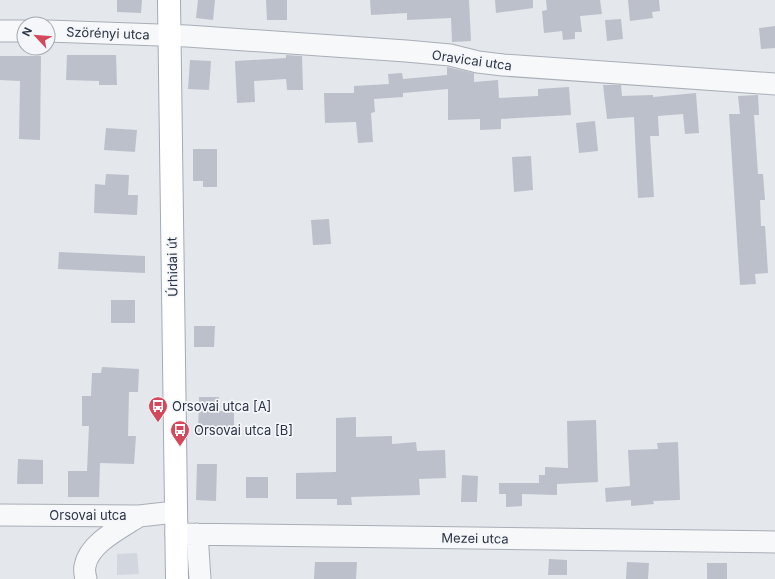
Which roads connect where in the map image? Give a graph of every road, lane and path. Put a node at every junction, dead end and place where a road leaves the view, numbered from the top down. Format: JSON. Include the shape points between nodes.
{"nodes":[{"id":1,"x":169,"y":0,"type":"edge"},
{"id":2,"x":0,"y":31,"type":"edge"},
{"id":3,"x":16,"y":31,"type":"edge"},
{"id":4,"x":56,"y":31,"type":"edge"},
{"id":5,"x":169,"y":36,"type":"junction"},
{"id":6,"x":775,"y":84,"type":"edge"},
{"id":7,"x":175,"y":512,"type":"junction"},
{"id":8,"x":0,"y":515,"type":"edge"},
{"id":9,"x":139,"y":516,"type":"junction"},
{"id":10,"x":186,"y":534,"type":"junction"},
{"id":11,"x":775,"y":542,"type":"edge"},
{"id":12,"x":86,"y":579,"type":"edge"},
{"id":13,"x":177,"y":579,"type":"edge"},
{"id":14,"x":200,"y":579,"type":"edge"}],
"edges":[{"from":1,"to":5,"type":"main road","name":"Úrhidai út"},
{"from":2,"to":3,"type":"street"},
{"from":4,"to":5,"type":"street","name":"Szörényi utca"},
{"from":5,"to":6,"type":"street","name":"Oravicai utca","via":[[406,51],[450,55],[503,65]]},
{"from":5,"to":7,"type":"main road","name":"Úrhidai út"},
{"from":7,"to":9,"type":"street","name":"Orsovai utca"},
{"from":7,"to":10,"type":"main road","name":"Úrhidai út"},
{"from":8,"to":9,"type":"street","name":"Orsovai utca"},
{"from":9,"to":12,"type":"street","via":[[104,539],[91,552],[85,566]]},
{"from":10,"to":11,"type":"street","name":"Mezei utca"},
{"from":10,"to":13,"type":"main road","name":"Úrhidai út"},
{"from":10,"to":14,"type":"street"}]}
